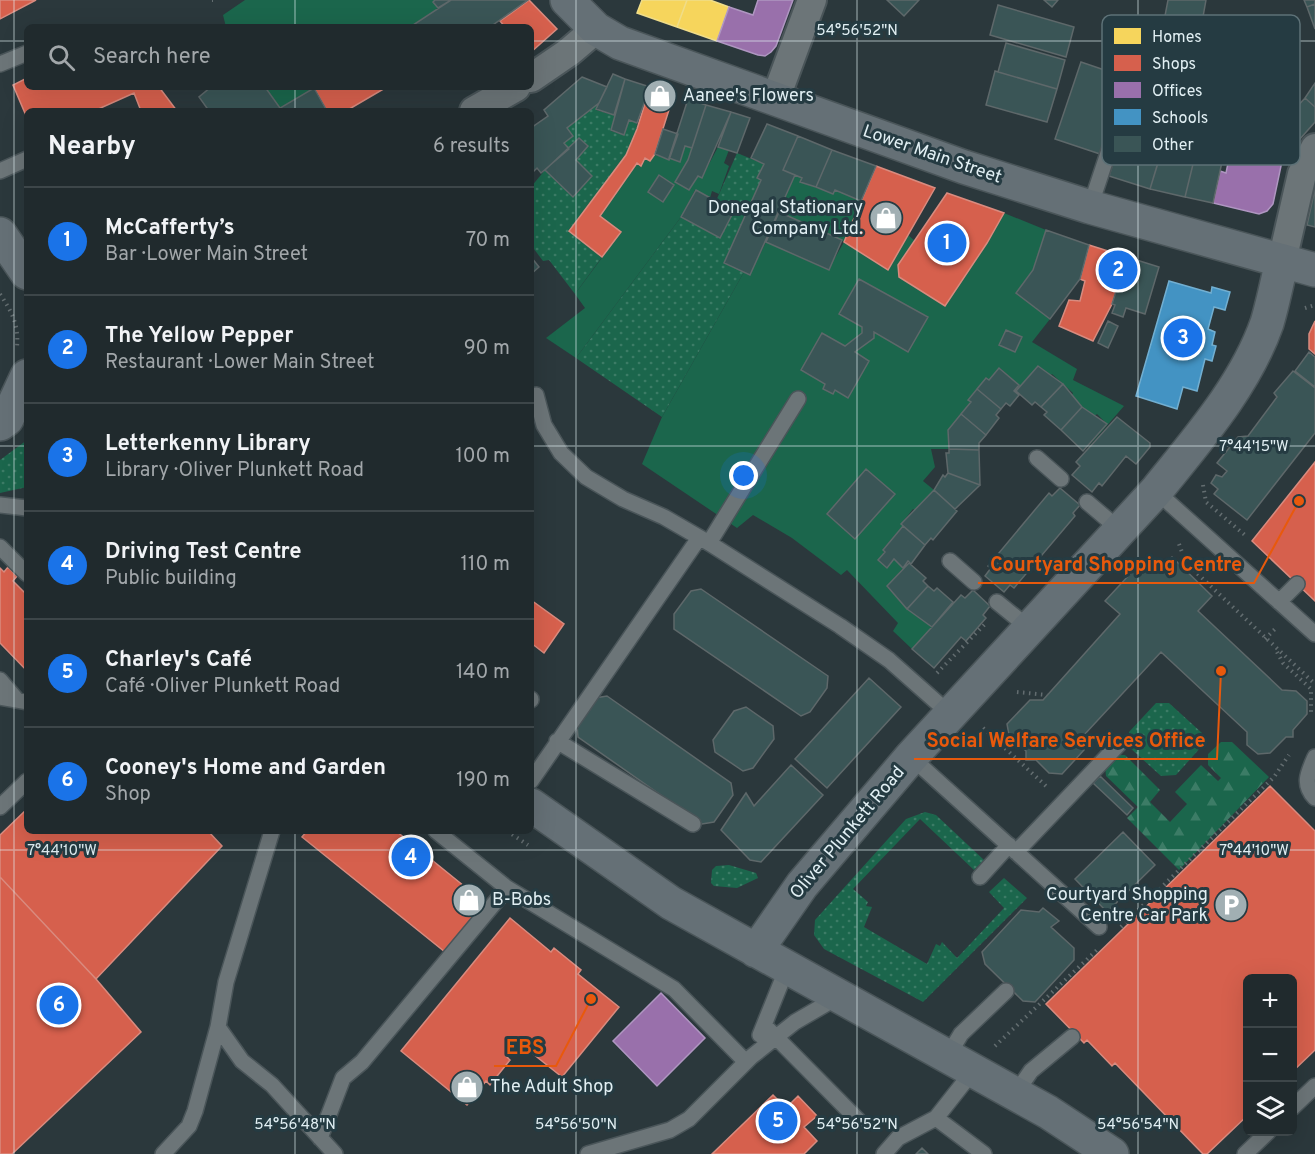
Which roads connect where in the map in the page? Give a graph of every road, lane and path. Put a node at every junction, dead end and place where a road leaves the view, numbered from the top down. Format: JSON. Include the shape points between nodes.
{"nodes":[{"id":1,"x":567,"y":0,"type":"edge"},
{"id":2,"x":812,"y":0,"type":"edge"},
{"id":3,"x":596,"y":29,"type":"junction"},
{"id":4,"x":24,"y":53,"type":"edge"},
{"id":5,"x":0,"y":64,"type":"edge"},
{"id":6,"x":534,"y":76,"type":"edge"},
{"id":7,"x":511,"y":90,"type":"edge"},
{"id":8,"x":775,"y":100,"type":"junction"},
{"id":9,"x":479,"y":108,"type":"edge"},
{"id":10,"x":1315,"y":148,"type":"edge"},
{"id":11,"x":24,"y":160,"type":"edge"},
{"id":12,"x":1104,"y":165,"type":"edge"},
{"id":13,"x":0,"y":171,"type":"edge"},
{"id":14,"x":1090,"y":207,"type":"junction"},
{"id":15,"x":0,"y":234,"type":"edge"},
{"id":16,"x":1281,"y":261,"type":"junction"},
{"id":17,"x":1315,"y":270,"type":"edge"},
{"id":18,"x":24,"y":275,"type":"edge"},
{"id":19,"x":0,"y":293,"type":"edge"},
{"id":20,"x":22,"y":363,"type":"edge"},
{"id":21,"x":534,"y":397,"type":"edge"},
{"id":22,"x":798,"y":399,"type":"dead end"},
{"id":23,"x":12,"y":418,"type":"edge"},
{"id":24,"x":1037,"y":458,"type":"dead end"},
{"id":25,"x":1061,"y":479,"type":"dead end"},
{"id":26,"x":1156,"y":491,"type":"junction"},
{"id":27,"x":1087,"y":502,"type":"dead end"},
{"id":28,"x":0,"y":505,"type":"edge"},
{"id":29,"x":24,"y":508,"type":"edge"},
{"id":30,"x":1120,"y":530,"type":"junction"},
{"id":31,"x":704,"y":540,"type":"junction"},
{"id":32,"x":1178,"y":542,"type":"dead end"},
{"id":33,"x":0,"y":547,"type":"edge"},
{"id":34,"x":950,"y":561,"type":"dead end"},
{"id":35,"x":24,"y":571,"type":"edge"},
{"id":36,"x":974,"y":582,"type":"dead end"},
{"id":37,"x":1297,"y":584,"type":"dead end"},
{"id":38,"x":997,"y":602,"type":"dead end"},
{"id":39,"x":1280,"y":602,"type":"junction"},
{"id":40,"x":989,"y":620,"type":"dead end"},
{"id":41,"x":1029,"y":628,"type":"junction"},
{"id":42,"x":1315,"y":634,"type":"edge"},
{"id":43,"x":1275,"y":648,"type":"junction"},
{"id":44,"x":934,"y":675,"type":"dead end"},
{"id":45,"x":0,"y":680,"type":"edge"},
{"id":46,"x":1315,"y":684,"type":"edge"},
{"id":47,"x":1017,"y":692,"type":"dead end"},
{"id":48,"x":1047,"y":695,"type":"dead end"},
{"id":49,"x":0,"y":697,"type":"edge"},
{"id":50,"x":22,"y":701,"type":"edge"},
{"id":51,"x":1311,"y":712,"type":"dead end"},
{"id":52,"x":950,"y":714,"type":"junction"},
{"id":53,"x":983,"y":728,"type":"dead end"},
{"id":54,"x":556,"y":741,"type":"junction"},
{"id":55,"x":1119,"y":744,"type":"dead end"},
{"id":56,"x":1289,"y":755,"type":"dead end"},
{"id":57,"x":911,"y":757,"type":"junction"},
{"id":58,"x":1315,"y":758,"type":"edge"},
{"id":59,"x":534,"y":776,"type":"edge"},
{"id":60,"x":24,"y":784,"type":"edge"},
{"id":61,"x":1315,"y":798,"type":"edge"},
{"id":62,"x":1063,"y":802,"type":"junction"},
{"id":63,"x":1,"y":806,"type":"edge"},
{"id":64,"x":534,"y":807,"type":"edge"},
{"id":65,"x":693,"y":824,"type":"dead end"},
{"id":66,"x":271,"y":834,"type":"edge"},
{"id":67,"x":440,"y":834,"type":"edge"},
{"id":68,"x":1012,"y":849,"type":"junction"},
{"id":69,"x":980,"y":877,"type":"dead end"},
{"id":70,"x":507,"y":888,"type":"junction"},
{"id":71,"x":1099,"y":927,"type":"dead end"},
{"id":72,"x":1114,"y":933,"type":"dead end"},
{"id":73,"x":1106,"y":941,"type":"dead end"},
{"id":74,"x":756,"y":951,"type":"junction"},
{"id":75,"x":787,"y":968,"type":"junction"},
{"id":76,"x":1006,"y":991,"type":"dead end"},
{"id":77,"x":838,"y":997,"type":"junction"},
{"id":78,"x":764,"y":1025,"type":"junction"},
{"id":79,"x":218,"y":1027,"type":"junction"},
{"id":80,"x":1072,"y":1037,"type":"dead end"},
{"id":81,"x":776,"y":1038,"type":"junction"},
{"id":82,"x":749,"y":1060,"type":"junction"},
{"id":83,"x":970,"y":1060,"type":"junction"},
{"id":84,"x":1315,"y":1086,"type":"edge"},
{"id":85,"x":1015,"y":1094,"type":"junction"},
{"id":86,"x":1297,"y":1104,"type":"edge"},
{"id":87,"x":936,"y":1118,"type":"junction"},
{"id":88,"x":858,"y":1120,"type":"dead end"},
{"id":89,"x":1263,"y":1136,"type":"edge"},
{"id":90,"x":320,"y":1138,"type":"junction"},
{"id":91,"x":163,"y":1154,"type":"edge"},
{"id":92,"x":334,"y":1154,"type":"edge"},
{"id":93,"x":588,"y":1154,"type":"edge"},
{"id":94,"x":885,"y":1154,"type":"edge"},
{"id":95,"x":984,"y":1154,"type":"edge"},
{"id":96,"x":1112,"y":1154,"type":"edge"},
{"id":97,"x":1245,"y":1154,"type":"edge"}],
"edges":[{"from":1,"to":3,"type":"street","name":"Lower Main Street"},
{"from":2,"to":8,"type":"street"},
{"from":3,"to":6,"type":"street"},
{"from":3,"to":8,"type":"street","name":"Lower Main Street","via":[[629,47]]},
{"from":4,"to":5,"type":"lane"},
{"from":7,"to":9,"type":"street"},
{"from":8,"to":14,"type":"street","name":"Lower Main Street"},
{"from":10,"to":16,"type":"street","via":[[1302,174]]},
{"from":11,"to":13,"type":"lane"},
{"from":12,"to":14,"type":"lane"},
{"from":14,"to":16,"type":"street","name":"Lower Main Street"},
{"from":15,"to":18,"type":"street"},
{"from":16,"to":17,"type":"street","name":"Lower Main Street"},
{"from":16,"to":26,"type":"street","name":"Oliver Plunkett Road","via":[[1266,324],[1240,378]]},
{"from":19,"to":20,"type":"path","via":[[14,315]]},
{"from":20,"to":23,"type":"street"},
{"from":21,"to":31,"type":"lane","via":[[544,425],[561,453],[586,477]]},
{"from":22,"to":31,"type":"lane"},
{"from":24,"to":25,"type":"lane"},
{"from":26,"to":30,"type":"street","name":"Oliver Plunkett Road"},
{"from":26,"to":39,"type":"lane"},
{"from":27,"to":30,"type":"lane"},
{"from":28,"to":29,"type":"lane"},
{"from":30,"to":41,"type":"street","name":"Oliver Plunkett Road"},
{"from":31,"to":52,"type":"lane","via":[[889,660]]},
{"from":31,"to":54,"type":"lane"},
{"from":32,"to":43,"type":"path","via":[[1186,563]]},
{"from":33,"to":35,"type":"lane"},
{"from":34,"to":36,"type":"lane"},
{"from":37,"to":39,"type":"lane"},
{"from":38,"to":41,"type":"lane"},
{"from":39,"to":42,"type":"lane"},
{"from":40,"to":44,"type":"path"},
{"from":41,"to":52,"type":"street","name":"Oliver Plunkett Road"},
{"from":43,"to":46,"type":"path"},
{"from":43,"to":51,"type":"path","via":[[1282,663],[1311,689]]},
{"from":45,"to":50,"type":"lane"},
{"from":47,"to":48,"type":"path"},
{"from":49,"to":50,"type":"lane"},
{"from":52,"to":57,"type":"street","name":"Oliver Plunkett Road"},
{"from":53,"to":62,"type":"path"},
{"from":54,"to":59,"type":"lane"},
{"from":54,"to":65,"type":"lane"},
{"from":55,"to":62,"type":"lane"},
{"from":56,"to":72,"type":"path","via":[[1274,777]]},
{"from":57,"to":68,"type":"lane"},
{"from":57,"to":74,"type":"street","name":"Oliver Plunkett Road","via":[[802,885]]},
{"from":58,"to":61,"type":"lane","via":[[1306,777],[1308,790]]},
{"from":60,"to":63,"type":"lane"},
{"from":62,"to":68,"type":"lane"},
{"from":64,"to":74,"type":"street","via":[[671,903]]},
{"from":66,"to":79,"type":"lane","via":[[226,982]]},
{"from":67,"to":70,"type":"lane"},
{"from":68,"to":69,"type":"lane"},
{"from":68,"to":71,"type":"lane"},
{"from":70,"to":82,"type":"lane","via":[[674,989]]},
{"from":70,"to":90,"type":"lane","via":[[362,1062],[343,1078]]},
{"from":73,"to":83,"type":"path"},
{"from":74,"to":75,"type":"street"},
{"from":75,"to":77,"type":"street"},
{"from":75,"to":78,"type":"lane"},
{"from":76,"to":83,"type":"lane","via":[[961,1034]]},
{"from":77,"to":81,"type":"lane","via":[[813,1009]]},
{"from":77,"to":83,"type":"street"},
{"from":78,"to":81,"type":"lane"},
{"from":78,"to":82,"type":"lane"},
{"from":79,"to":90,"type":"lane","via":[[242,1061],[272,1085]]},
{"from":79,"to":91,"type":"lane","via":[[189,1126]]},
{"from":80,"to":85,"type":"lane","via":[[1031,1071]]},
{"from":81,"to":82,"type":"lane"},
{"from":81,"to":88,"type":"lane"},
{"from":82,"to":93,"type":"lane","via":[[690,1119],[670,1130]]},
{"from":83,"to":85,"type":"street"},
{"from":83,"to":87,"type":"lane"},
{"from":84,"to":86,"type":"lane"},
{"from":85,"to":96,"type":"street"},
{"from":87,"to":94,"type":"lane","via":[[898,1138]]},
{"from":87,"to":95,"type":"lane"},
{"from":89,"to":97,"type":"lane"},
{"from":90,"to":92,"type":"lane"}]}
